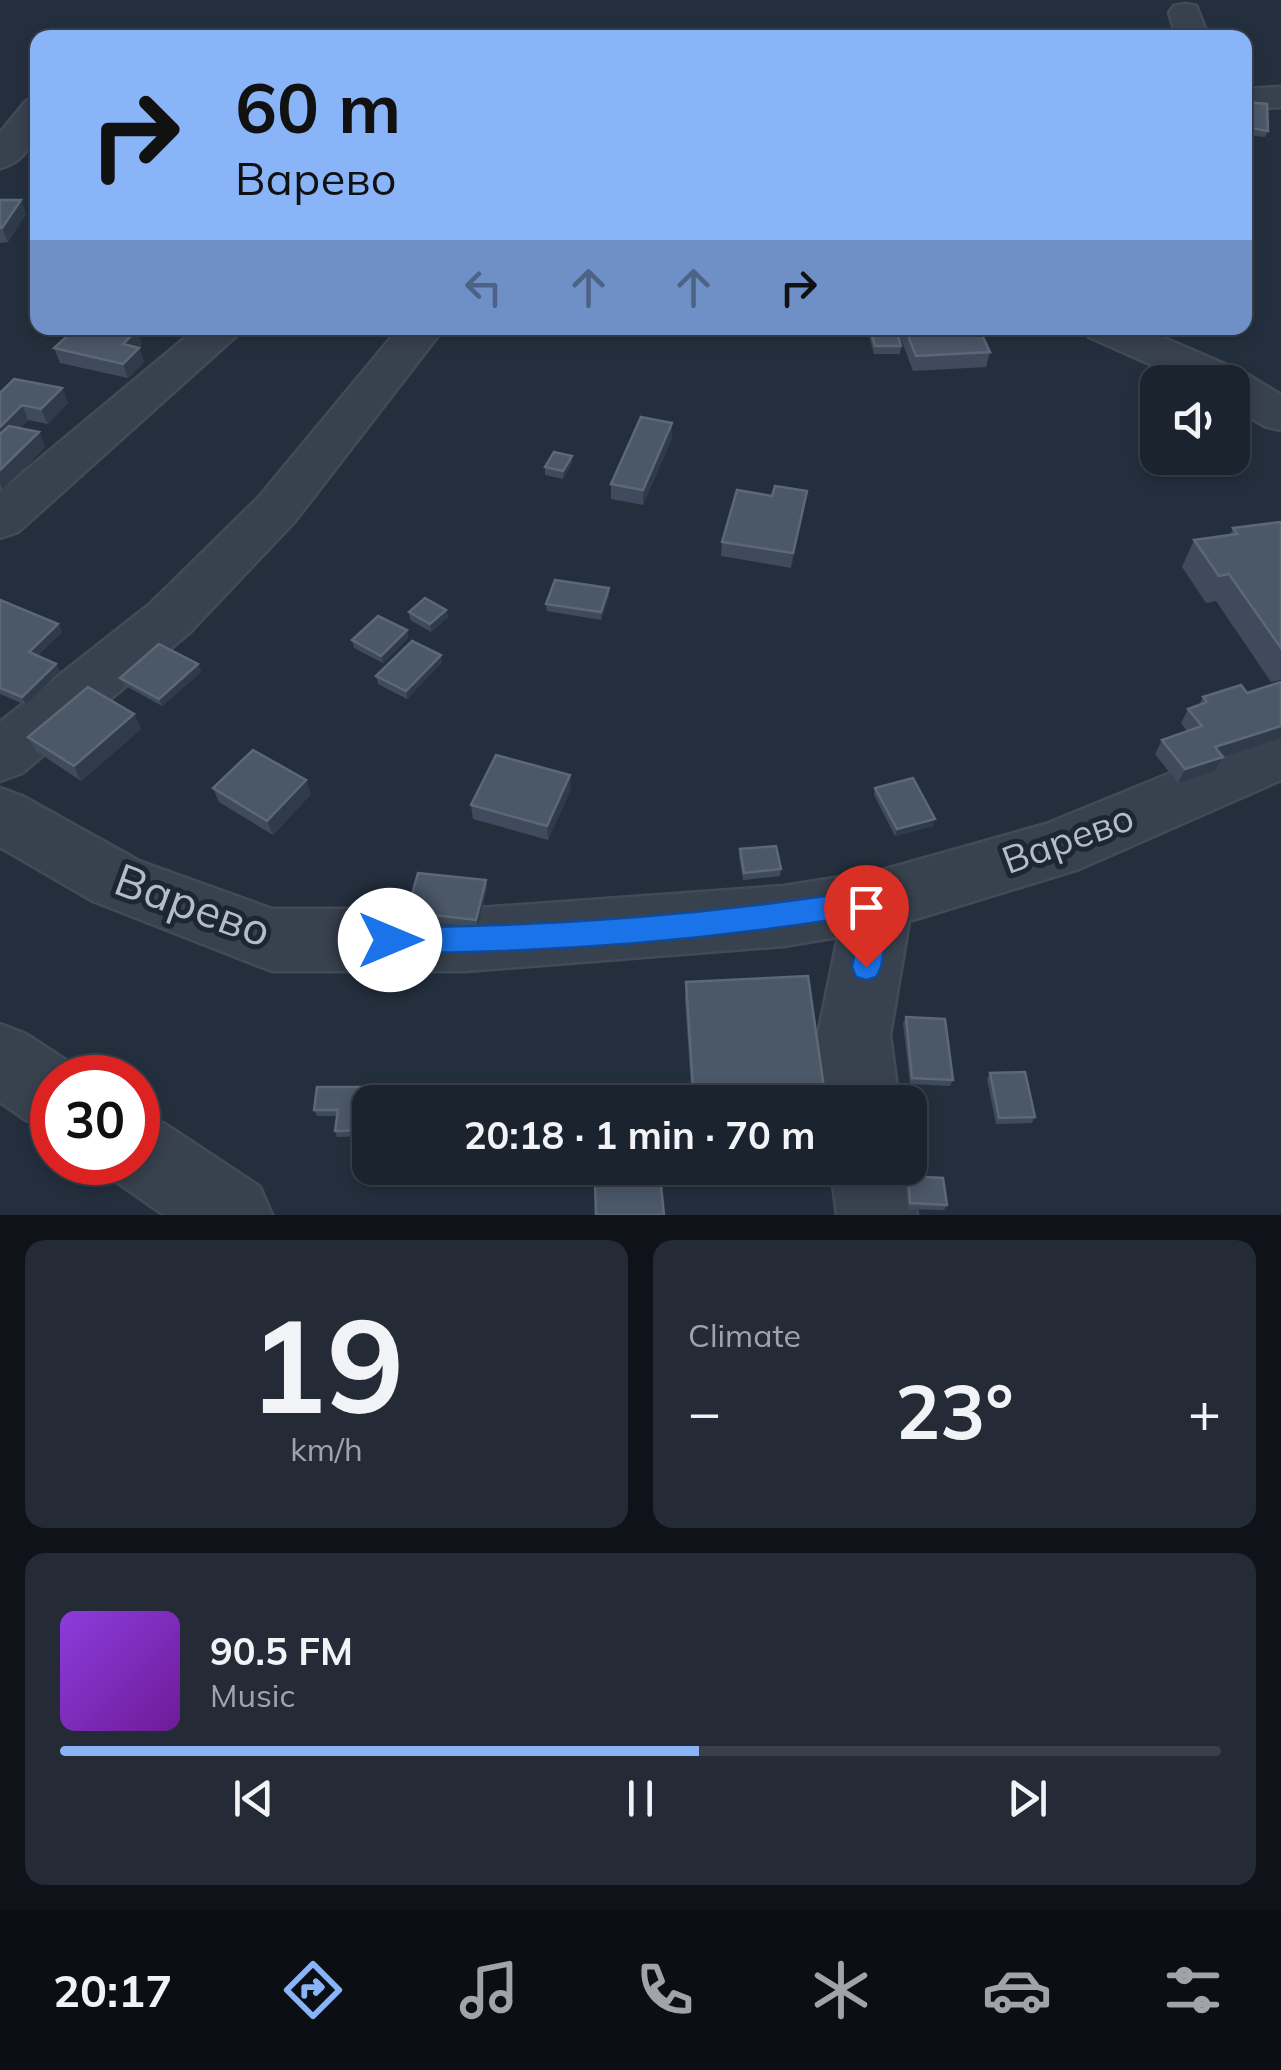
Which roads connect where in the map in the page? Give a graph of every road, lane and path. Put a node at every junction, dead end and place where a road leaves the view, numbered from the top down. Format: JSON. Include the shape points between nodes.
{"nodes":[{"id":1,"x":1281,"y":97,"type":"edge"},
{"id":2,"x":1252,"y":99,"type":"edge"},
{"id":3,"x":30,"y":118,"type":"edge"},
{"id":4,"x":0,"y":156,"type":"edge"},
{"id":5,"x":215,"y":335,"type":"edge"},
{"id":6,"x":416,"y":335,"type":"edge"},
{"id":7,"x":1122,"y":335,"type":"edge"},
{"id":8,"x":1188,"y":365,"type":"edge"},
{"id":9,"x":1250,"y":396,"type":"edge"},
{"id":10,"x":1281,"y":415,"type":"edge"},
{"id":11,"x":0,"y":520,"type":"edge"},
{"id":12,"x":0,"y":756,"type":"edge"},
{"id":13,"x":1271,"y":771,"type":"edge"},
{"id":14,"x":0,"y":816,"type":"edge"},
{"id":15,"x":878,"y":900,"type":"junction"},
{"id":16,"x":0,"y":1059,"type":"edge"},
{"id":17,"x":30,"y":1079,"type":"edge"},
{"id":18,"x":860,"y":1085,"type":"edge"},
{"id":19,"x":160,"y":1166,"type":"edge"},
{"id":20,"x":872,"y":1185,"type":"edge"},
{"id":21,"x":232,"y":1215,"type":"edge"},
{"id":22,"x":876,"y":1215,"type":"edge"}],
"edges":[{"from":1,"to":2,"type":"street"},
{"from":3,"to":4,"type":"street"},
{"from":5,"to":11,"type":"street"},
{"from":6,"to":12,"type":"street","via":[[277,509],[197,591]]},
{"from":7,"to":8,"type":"street"},
{"from":9,"to":10,"type":"street"},
{"from":13,"to":15,"type":"street","name":"Варево","via":[[1056,849]]},
{"from":14,"to":15,"type":"street","name":"Варево","via":[[116,881],[272,940],[465,940],[636,929]]},
{"from":15,"to":18,"type":"street","via":[[854,1034]]},
{"from":16,"to":17,"type":"street"},
{"from":19,"to":21,"type":"street"},
{"from":20,"to":22,"type":"street"}]}
